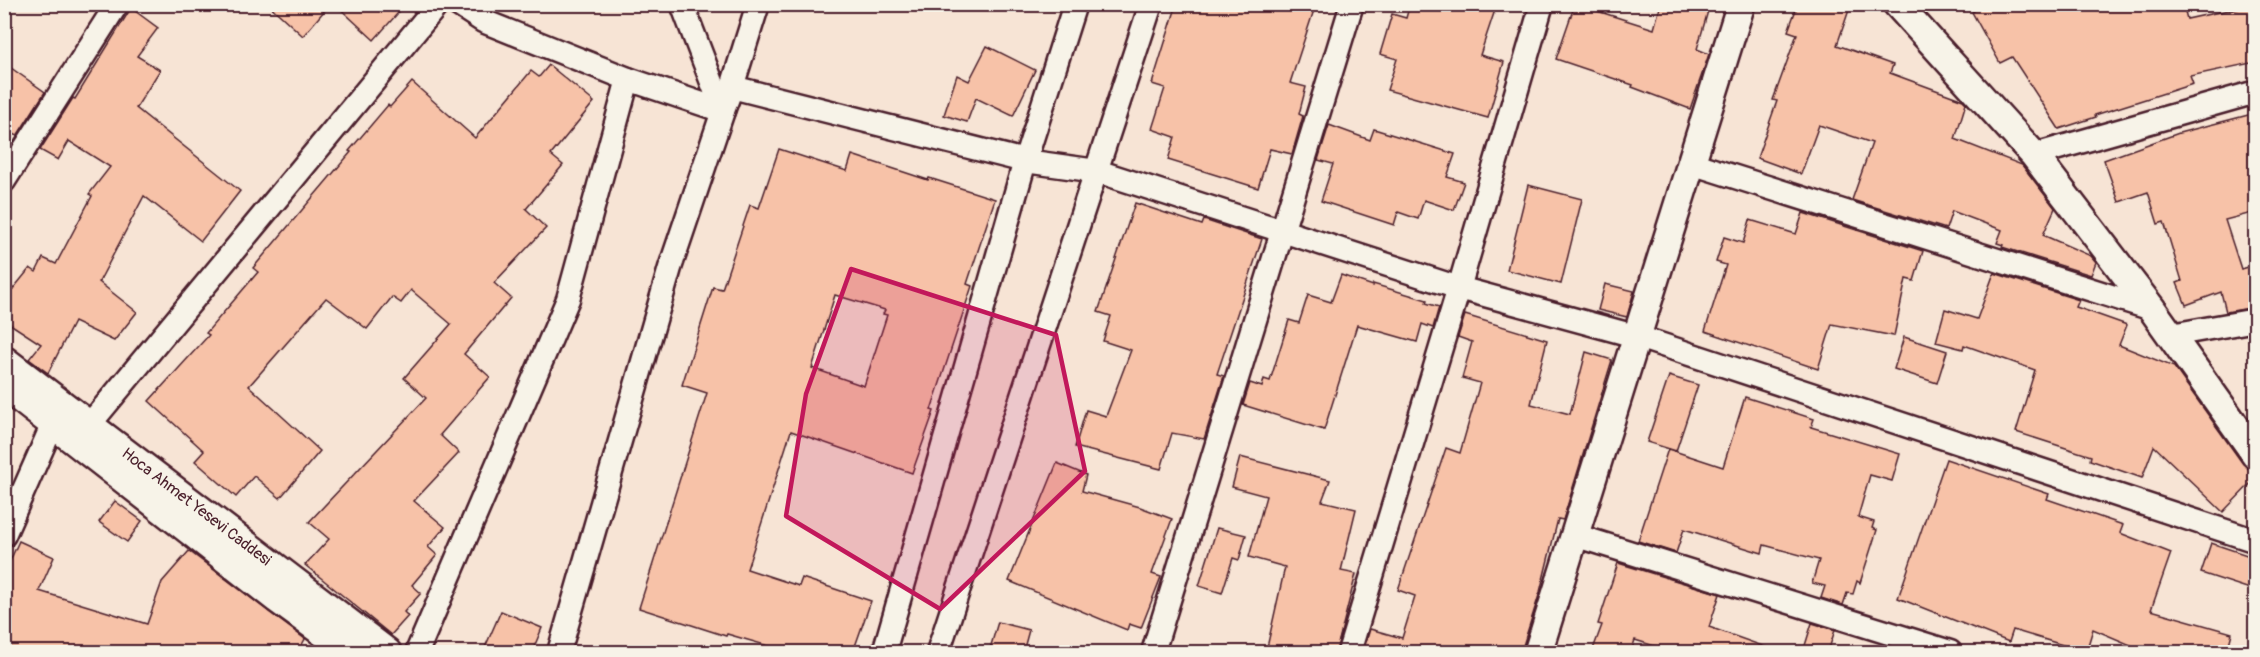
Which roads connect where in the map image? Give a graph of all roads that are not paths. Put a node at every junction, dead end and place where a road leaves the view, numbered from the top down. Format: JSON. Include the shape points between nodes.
{"nodes":[{"id":1,"x":117,"y":4,"type":"edge"},
{"id":2,"x":438,"y":4,"type":"edge"},
{"id":3,"x":457,"y":4,"type":"edge"},
{"id":4,"x":682,"y":4,"type":"edge"},
{"id":5,"x":758,"y":4,"type":"edge"},
{"id":6,"x":1075,"y":4,"type":"edge"},
{"id":7,"x":1151,"y":4,"type":"edge"},
{"id":8,"x":1352,"y":4,"type":"edge"},
{"id":9,"x":1542,"y":4,"type":"edge"},
{"id":10,"x":1741,"y":4,"type":"edge"},
{"id":11,"x":1897,"y":4,"type":"edge"},
{"id":12,"x":628,"y":79,"type":"junction"},
{"id":13,"x":732,"y":87,"type":"junction"},
{"id":14,"x":2256,"y":92,"type":"edge"},
{"id":15,"x":723,"y":111,"type":"junction"},
{"id":16,"x":2034,"y":155,"type":"junction"},
{"id":17,"x":1025,"y":161,"type":"junction"},
{"id":18,"x":1691,"y":163,"type":"junction"},
{"id":19,"x":1097,"y":171,"type":"junction"},
{"id":20,"x":4,"y":181,"type":"edge"},
{"id":21,"x":1281,"y":231,"type":"junction"},
{"id":22,"x":1460,"y":288,"type":"junction"},
{"id":23,"x":2152,"y":309,"type":"junction"},
{"id":24,"x":2256,"y":320,"type":"edge"},
{"id":25,"x":2171,"y":335,"type":"junction"},
{"id":26,"x":1635,"y":336,"type":"junction"},
{"id":27,"x":4,"y":360,"type":"edge"},
{"id":28,"x":4,"y":386,"type":"edge"},
{"id":29,"x":90,"y":424,"type":"junction"},
{"id":30,"x":52,"y":426,"type":"junction"},
{"id":31,"x":2256,"y":455,"type":"edge"},
{"id":32,"x":4,"y":535,"type":"edge"},
{"id":33,"x":1574,"y":535,"type":"junction"},
{"id":34,"x":2256,"y":541,"type":"edge"},
{"id":35,"x":334,"y":648,"type":"edge"},
{"id":36,"x":387,"y":652,"type":"edge"},
{"id":37,"x":417,"y":652,"type":"edge"},
{"id":38,"x":559,"y":652,"type":"edge"},
{"id":39,"x":884,"y":652,"type":"edge"},
{"id":40,"x":938,"y":652,"type":"edge"},
{"id":41,"x":1153,"y":652,"type":"edge"},
{"id":42,"x":1350,"y":652,"type":"edge"},
{"id":43,"x":1538,"y":652,"type":"edge"},
{"id":44,"x":1950,"y":652,"type":"edge"}],
"edges":[{"from":1,"to":20,"type":"street"},
{"from":2,"to":29,"type":"street"},
{"from":3,"to":12,"type":"street","via":[[483,21]]},
{"from":4,"to":15,"type":"street"},
{"from":5,"to":13,"type":"street"},
{"from":6,"to":17,"type":"street"},
{"from":7,"to":19,"type":"street"},
{"from":8,"to":21,"type":"street"},
{"from":9,"to":22,"type":"street"},
{"from":10,"to":18,"type":"street"},
{"from":11,"to":16,"type":"street"},
{"from":12,"to":15,"type":"street"},
{"from":12,"to":37,"type":"street","via":[[568,299]]},
{"from":13,"to":15,"type":"street"},
{"from":13,"to":17,"type":"street"},
{"from":14,"to":16,"type":"street"},
{"from":15,"to":38,"type":"street","via":[[670,268]]},
{"from":16,"to":23,"type":"street"},
{"from":17,"to":19,"type":"street"},
{"from":17,"to":39,"type":"street"},
{"from":18,"to":23,"type":"street"},
{"from":18,"to":26,"type":"street"},
{"from":19,"to":21,"type":"street"},
{"from":19,"to":40,"type":"street"},
{"from":21,"to":22,"type":"street"},
{"from":21,"to":41,"type":"street"},
{"from":22,"to":26,"type":"street"},
{"from":22,"to":42,"type":"street"},
{"from":23,"to":25,"type":"street"},
{"from":24,"to":25,"type":"street"},
{"from":25,"to":31,"type":"street"},
{"from":26,"to":33,"type":"street"},
{"from":26,"to":34,"type":"street"},
{"from":27,"to":29,"type":"street","name":"Hoca Ahmet Yesevi Caddesi"},
{"from":28,"to":30,"type":"street","name":"Hoca Ahmet Yesevi Caddesi"},
{"from":29,"to":36,"type":"street","name":"Hoca Ahmet Yesevi Caddesi"},
{"from":30,"to":32,"type":"street"},
{"from":30,"to":35,"type":"street","name":"Hoca Ahmet Yesevi Caddesi"},
{"from":33,"to":43,"type":"street"},
{"from":33,"to":44,"type":"street"}]}
